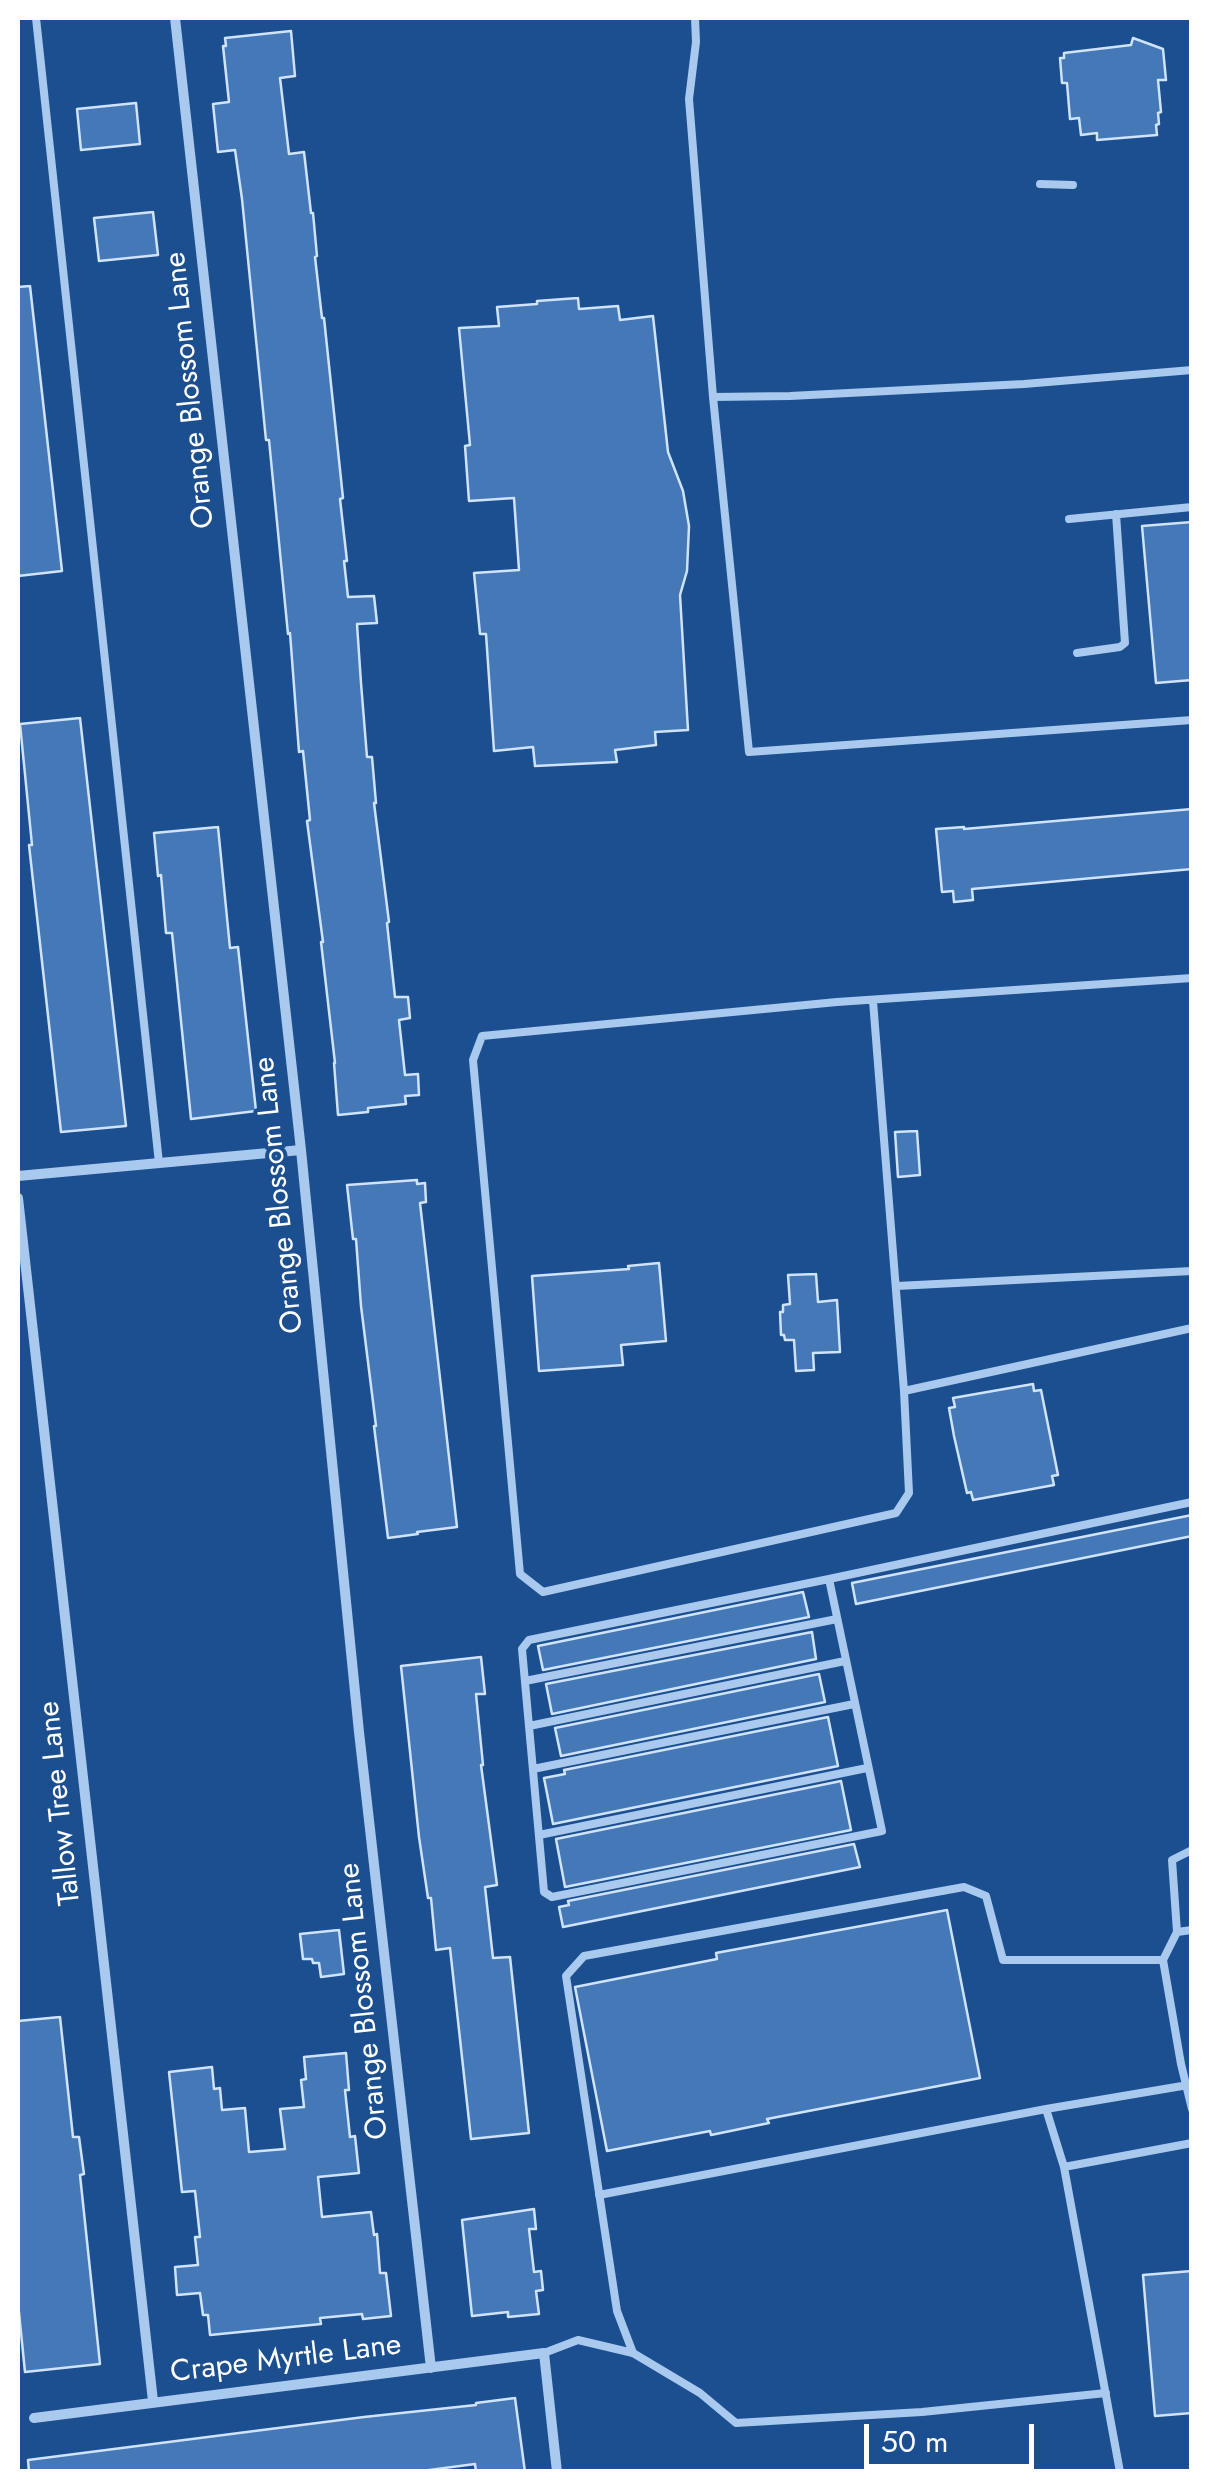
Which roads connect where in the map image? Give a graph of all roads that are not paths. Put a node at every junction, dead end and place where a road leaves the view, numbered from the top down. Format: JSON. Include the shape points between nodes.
{"nodes":[{"id":1,"x":36,"y":18,"type":"edge"},
{"id":2,"x":175,"y":18,"type":"edge"},
{"id":3,"x":696,"y":18,"type":"edge"},
{"id":4,"x":1040,"y":184,"type":"dead end"},
{"id":5,"x":1073,"y":185,"type":"dead end"},
{"id":6,"x":1192,"y":370,"type":"edge"},
{"id":7,"x":713,"y":398,"type":"junction"},
{"id":8,"x":1192,"y":508,"type":"edge"},
{"id":9,"x":1116,"y":514,"type":"junction"},
{"id":10,"x":1069,"y":518,"type":"dead end"},
{"id":11,"x":1077,"y":653,"type":"dead end"},
{"id":12,"x":1192,"y":720,"type":"edge"},
{"id":13,"x":1192,"y":978,"type":"edge"},
{"id":14,"x":873,"y":1001,"type":"junction"},
{"id":15,"x":301,"y":1150,"type":"junction"},
{"id":16,"x":159,"y":1163,"type":"junction"},
{"id":17,"x":18,"y":1176,"type":"edge"},
{"id":18,"x":18,"y":1198,"type":"edge"},
{"id":19,"x":1192,"y":1270,"type":"edge"},
{"id":20,"x":897,"y":1286,"type":"junction"},
{"id":21,"x":1192,"y":1328,"type":"edge"},
{"id":22,"x":904,"y":1391,"type":"junction"},
{"id":23,"x":1192,"y":1502,"type":"edge"},
{"id":24,"x":829,"y":1579,"type":"junction"},
{"id":25,"x":836,"y":1619,"type":"junction"},
{"id":26,"x":845,"y":1661,"type":"junction"},
{"id":27,"x":525,"y":1681,"type":"junction"},
{"id":28,"x":854,"y":1704,"type":"junction"},
{"id":29,"x":529,"y":1726,"type":"junction"},
{"id":30,"x":868,"y":1768,"type":"junction"},
{"id":31,"x":533,"y":1769,"type":"junction"},
{"id":32,"x":539,"y":1834,"type":"junction"},
{"id":33,"x":1192,"y":1850,"type":"edge"},
{"id":34,"x":1192,"y":1930,"type":"edge"},
{"id":35,"x":1177,"y":1932,"type":"junction"},
{"id":36,"x":1163,"y":1960,"type":"junction"},
{"id":37,"x":1192,"y":2063,"type":"edge"},
{"id":38,"x":1181,"y":2064,"type":"junction"},
{"id":39,"x":1188,"y":2085,"type":"junction"},
{"id":40,"x":1192,"y":2108,"type":"edge"},
{"id":41,"x":1046,"y":2109,"type":"junction"},
{"id":42,"x":1192,"y":2144,"type":"edge"},
{"id":43,"x":1064,"y":2168,"type":"junction"},
{"id":44,"x":599,"y":2195,"type":"junction"},
{"id":45,"x":544,"y":2353,"type":"junction"},
{"id":46,"x":634,"y":2353,"type":"junction"},
{"id":47,"x":431,"y":2368,"type":"junction"},
{"id":48,"x":1106,"y":2393,"type":"junction"},
{"id":49,"x":153,"y":2401,"type":"junction"},
{"id":50,"x":34,"y":2418,"type":"dead end"},
{"id":51,"x":557,"y":2472,"type":"edge"},
{"id":52,"x":1120,"y":2472,"type":"edge"}],
"edges":[{"from":1,"to":16,"type":"lane"},
{"from":2,"to":15,"type":"street","name":"Orange Blossom Lane"},
{"from":3,"to":7,"type":"lane","via":[[690,99]]},
{"from":4,"to":5,"type":"lane"},
{"from":6,"to":7,"type":"lane"},
{"from":7,"to":12,"type":"lane","via":[[750,752]]},
{"from":8,"to":9,"type":"lane"},
{"from":9,"to":10,"type":"lane"},
{"from":9,"to":11,"type":"lane","via":[[1124,643]]},
{"from":13,"to":14,"type":"lane"},
{"from":14,"to":20,"type":"lane"},
{"from":14,"to":22,"type":"lane","via":[[482,1036],[473,1060],[520,1574],[544,1592],[896,1513],[909,1493]]},
{"from":15,"to":16,"type":"street"},
{"from":15,"to":47,"type":"street","name":"Orange Blossom Lane"},
{"from":16,"to":17,"type":"street"},
{"from":18,"to":49,"type":"street","name":"Tallow Tree Lane"},
{"from":19,"to":20,"type":"lane"},
{"from":20,"to":22,"type":"lane"},
{"from":21,"to":22,"type":"lane"},
{"from":23,"to":24,"type":"lane"},
{"from":24,"to":25,"type":"lane"},
{"from":24,"to":27,"type":"lane","via":[[529,1640],[522,1649]]},
{"from":25,"to":26,"type":"lane"},
{"from":25,"to":27,"type":"lane"},
{"from":26,"to":28,"type":"lane"},
{"from":26,"to":29,"type":"lane"},
{"from":27,"to":29,"type":"lane"},
{"from":28,"to":30,"type":"lane"},
{"from":28,"to":31,"type":"lane"},
{"from":29,"to":31,"type":"lane"},
{"from":30,"to":32,"type":"lane"},
{"from":30,"to":32,"type":"lane","via":[[882,1831],[552,1897],[544,1892]]},
{"from":31,"to":32,"type":"lane"},
{"from":33,"to":35,"type":"lane","via":[[1172,1860]]},
{"from":34,"to":35,"type":"lane"},
{"from":35,"to":36,"type":"lane"},
{"from":36,"to":38,"type":"lane"},
{"from":36,"to":44,"type":"lane","via":[[1003,1960],[986,1896],[964,1887],[584,1956],[566,1976]]},
{"from":37,"to":38,"type":"lane"},
{"from":38,"to":39,"type":"lane"},
{"from":39,"to":40,"type":"lane"},
{"from":39,"to":41,"type":"lane"},
{"from":41,"to":43,"type":"lane"},
{"from":41,"to":44,"type":"lane"},
{"from":42,"to":43,"type":"lane"},
{"from":43,"to":48,"type":"lane"},
{"from":44,"to":46,"type":"lane","via":[[617,2311]]},
{"from":45,"to":46,"type":"lane","via":[[578,2340]]},
{"from":45,"to":47,"type":"street","name":"Crape Myrtle Lane"},
{"from":45,"to":51,"type":"street"},
{"from":46,"to":48,"type":"lane","via":[[700,2392],[736,2424]]},
{"from":47,"to":49,"type":"street","name":"Crape Myrtle Lane"},
{"from":48,"to":52,"type":"lane"},
{"from":49,"to":50,"type":"street","name":"Crape Myrtle Lane"}]}
